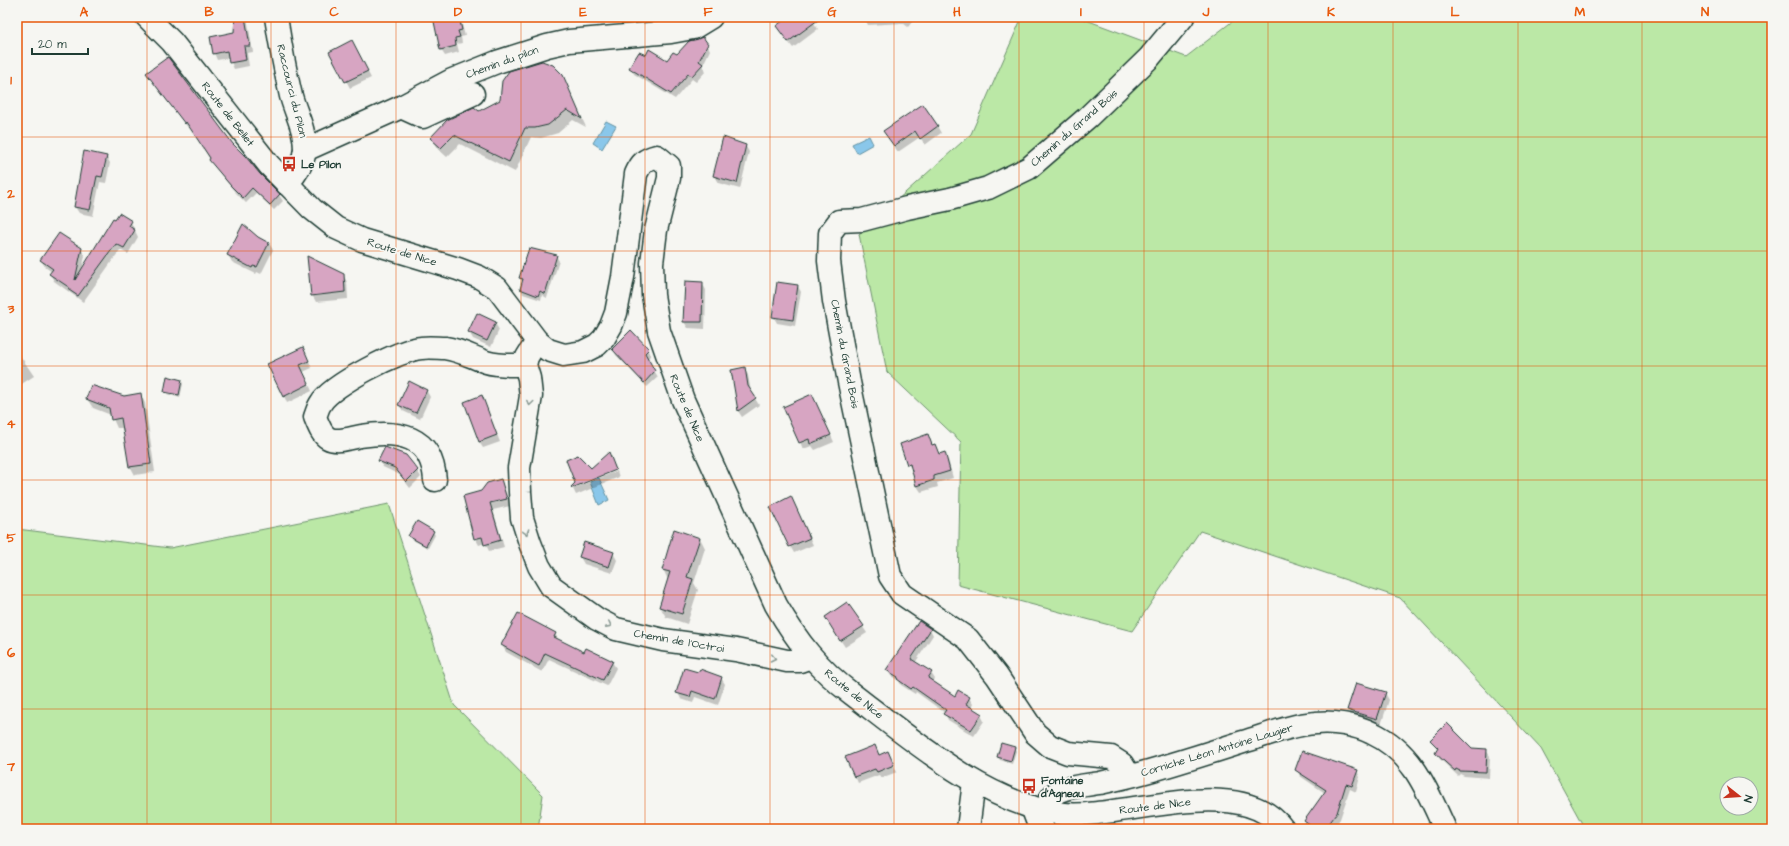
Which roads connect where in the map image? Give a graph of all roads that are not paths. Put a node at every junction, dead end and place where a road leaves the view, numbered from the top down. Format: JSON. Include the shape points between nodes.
{"nodes":[{"id":1,"x":147,"y":17,"type":"edge"},
{"id":2,"x":276,"y":17,"type":"edge"},
{"id":3,"x":712,"y":17,"type":"edge"},
{"id":4,"x":1183,"y":17,"type":"edge"},
{"id":5,"x":473,"y":94,"type":"dead end"},
{"id":6,"x":401,"y":107,"type":"junction"},
{"id":7,"x":305,"y":150,"type":"junction"},
{"id":8,"x":286,"y":184,"type":"junction"},
{"id":9,"x":312,"y":209,"type":"joint"},
{"id":10,"x":537,"y":342,"type":"junction"},
{"id":11,"x":525,"y":365,"type":"junction"},
{"id":12,"x":435,"y":480,"type":"dead end"},
{"id":13,"x":811,"y":658,"type":"junction"},
{"id":14,"x":1129,"y":775,"type":"junction"},
{"id":15,"x":974,"y":782,"type":"junction"},
{"id":16,"x":1040,"y":815,"type":"edge"},
{"id":17,"x":968,"y":829,"type":"edge"},
{"id":18,"x":1283,"y":829,"type":"edge"},
{"id":19,"x":1445,"y":829,"type":"edge"}],
"edges":[{"from":1,"to":8,"type":"street","name":"Route de Bellet","via":[[172,42]]},
{"from":2,"to":7,"type":"street","name":"Raccourci du Pilon","via":[[292,97],[304,133]]},
{"from":3,"to":6,"type":"street","name":"Chemin du pilon","via":[[693,28],[671,32],[547,46],[452,80]]},
{"from":4,"to":14,"type":"street","name":"Chemin du Grand Bois","via":[[1150,58],[1029,168],[988,188],[950,199],[862,220],[839,221],[830,233],[829,261],[834,301],[890,576],[902,594],[968,639],[997,676],[1035,733],[1050,746],[1068,753],[1111,757],[1122,764]]},
{"from":5,"to":6,"type":"street","via":[[422,117]]},
{"from":6,"to":7,"type":"street","name":"Chemin du pilon"},
{"from":7,"to":8,"type":"street","name":"Raccourci du Pilon","via":[[299,168]]},
{"from":8,"to":9,"type":"street","name":"Route de Bellet"},
{"from":9,"to":10,"type":"street","name":"Route de Nice","via":[[336,228],[362,240],[479,277],[497,288]]},
{"from":10,"to":11,"type":"street"},
{"from":10,"to":13,"type":"street","name":"Route de Nice","via":[[548,350],[564,354],[583,352],[604,338],[619,302],[636,174],[642,162],[650,157],[657,156],[664,160],[669,166],[669,178],[659,216],[652,263],[653,294],[659,331],[683,400],[776,605],[792,633]]},
{"from":11,"to":12,"type":"street","via":[[487,362],[464,352],[446,348],[421,348],[366,369],[335,389],[321,402],[315,417],[326,437],[335,441],[389,434],[416,441],[424,447],[430,458]]},
{"from":11,"to":13,"type":"street","name":"Chemin de l'Octroi","one_way":true,"via":[[531,396],[519,468],[522,518],[539,566],[551,586],[597,619],[624,631],[787,661]]},
{"from":13,"to":15,"type":"street","name":"Route de Nice","via":[[852,694]]},
{"from":14,"to":16,"type":"street","name":"Corniche Léon Antoine Laugier","via":[[1057,792],[1049,799]]},
{"from":14,"to":19,"type":"street","name":"Corniche Léon Antoine Laugier","via":[[1140,774],[1287,727],[1317,723],[1345,724],[1371,732],[1393,745],[1410,763],[1426,788]]},
{"from":15,"to":16,"type":"street","name":"Route de Nice"},
{"from":15,"to":17,"type":"street"},
{"from":16,"to":18,"type":"street","name":"Route de Nice","via":[[1085,814],[1188,801],[1218,800],[1236,802],[1259,810],[1270,816]]}]}
